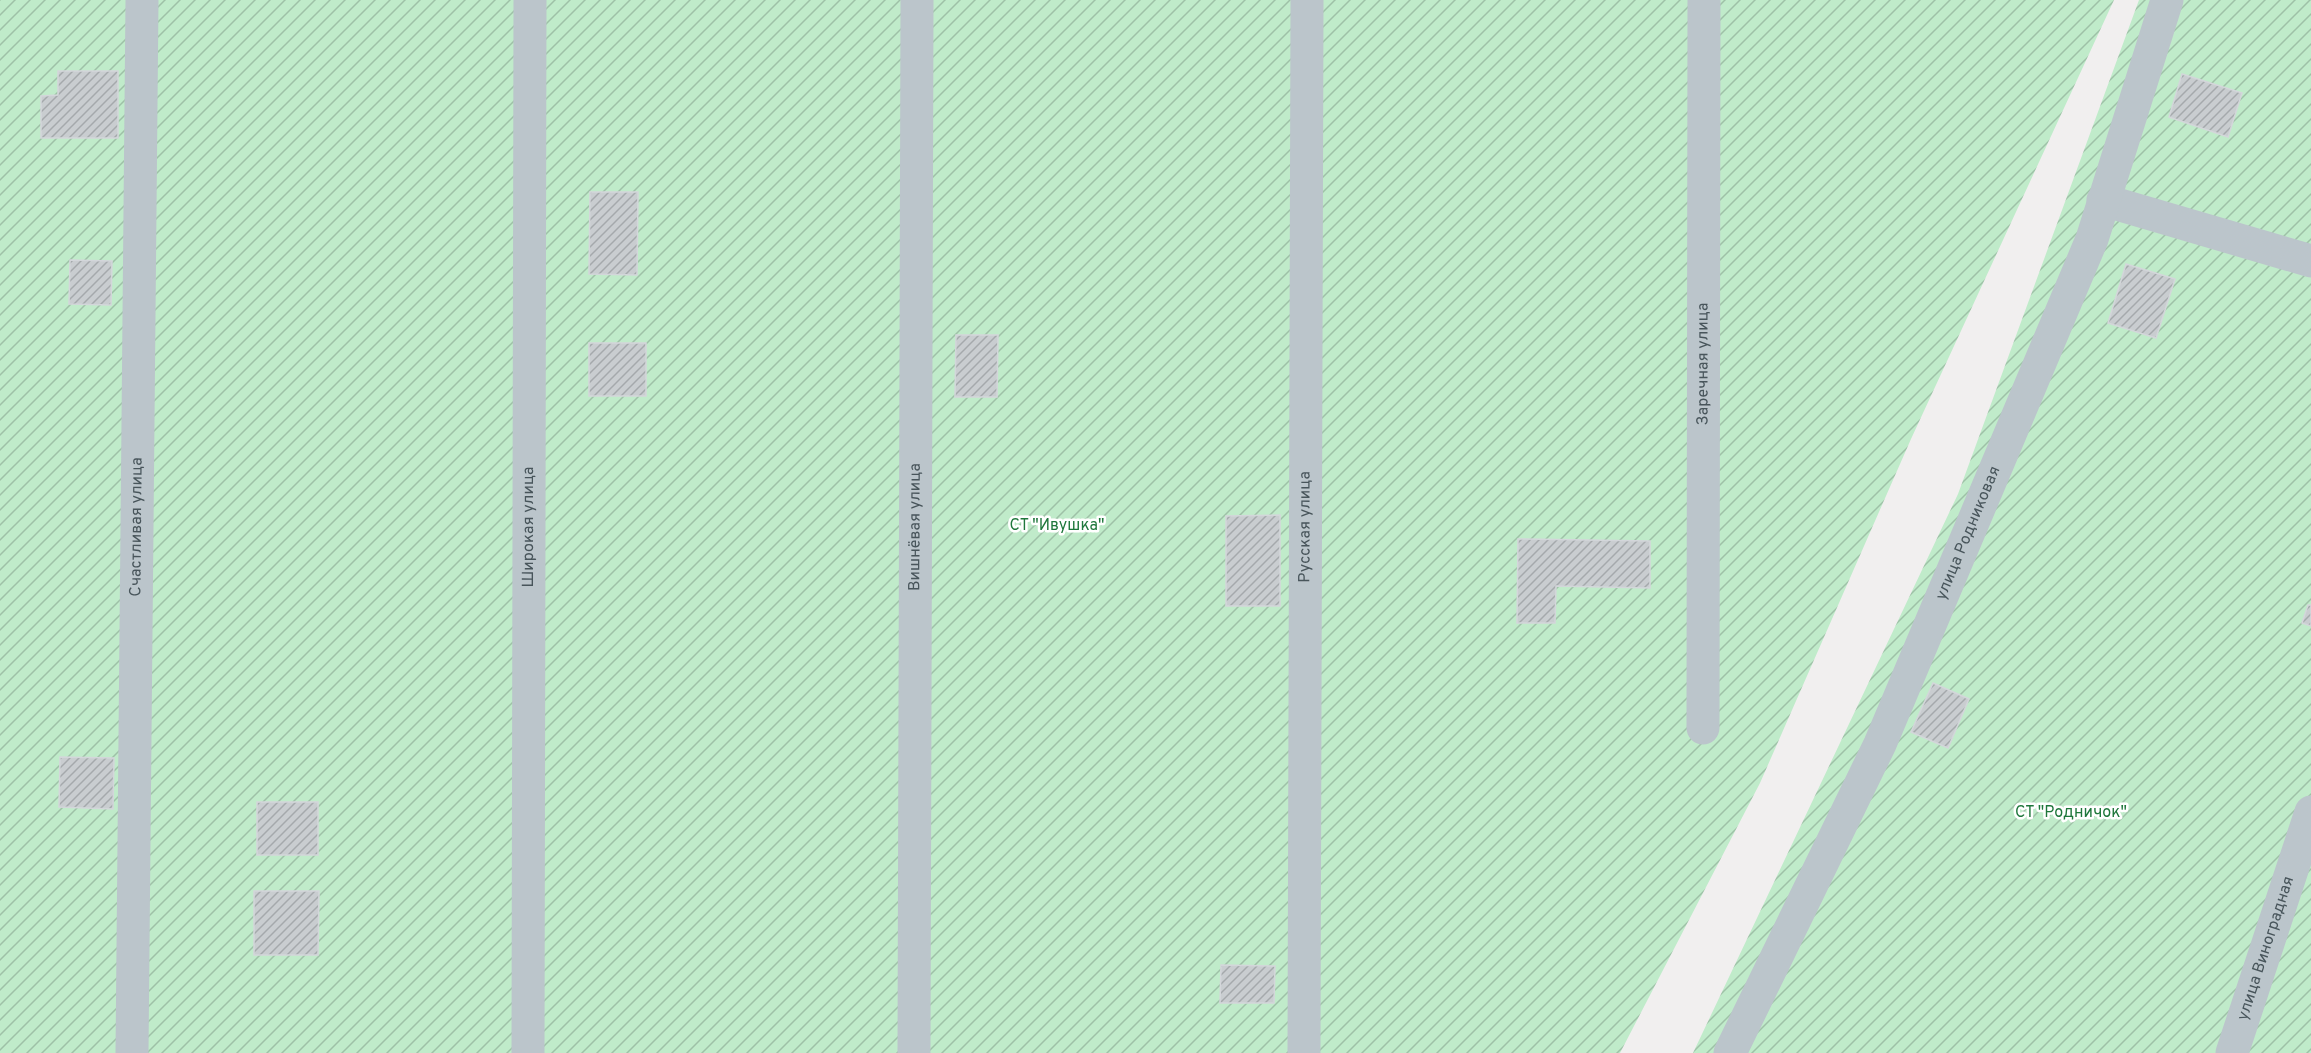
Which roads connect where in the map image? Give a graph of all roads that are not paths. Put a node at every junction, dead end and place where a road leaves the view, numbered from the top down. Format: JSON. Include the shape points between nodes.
{"nodes":[{"id":1,"x":142,"y":0,"type":"edge"},
{"id":2,"x":530,"y":0,"type":"edge"},
{"id":3,"x":917,"y":0,"type":"edge"},
{"id":4,"x":1307,"y":0,"type":"edge"},
{"id":5,"x":1704,"y":0,"type":"edge"},
{"id":6,"x":2168,"y":0,"type":"edge"},
{"id":7,"x":2103,"y":200,"type":"junction"},
{"id":8,"x":2311,"y":261,"type":"edge"},
{"id":9,"x":1703,"y":728,"type":"dead end"},
{"id":10,"x":2311,"y":812,"type":"edge"},
{"id":11,"x":132,"y":1053,"type":"edge"},
{"id":12,"x":528,"y":1053,"type":"edge"},
{"id":13,"x":914,"y":1053,"type":"edge"},
{"id":14,"x":1304,"y":1053,"type":"edge"},
{"id":15,"x":1730,"y":1053,"type":"edge"},
{"id":16,"x":2232,"y":1053,"type":"edge"}],
"edges":[{"from":1,"to":11,"type":"street","name":"Счастливая улица"},
{"from":2,"to":12,"type":"street","name":"Широкая улица"},
{"from":3,"to":13,"type":"street","name":"Вишнёвая улица"},
{"from":4,"to":14,"type":"street","name":"Русская улица"},
{"from":5,"to":9,"type":"street","name":"Заречная улица"},
{"from":6,"to":7,"type":"street","name":"улица Родниковая"},
{"from":7,"to":8,"type":"street"},
{"from":7,"to":15,"type":"street","name":"улица Родниковая","via":[[2088,250],[1880,744]]},
{"from":10,"to":16,"type":"street","name":"улица Виноградная"}]}
